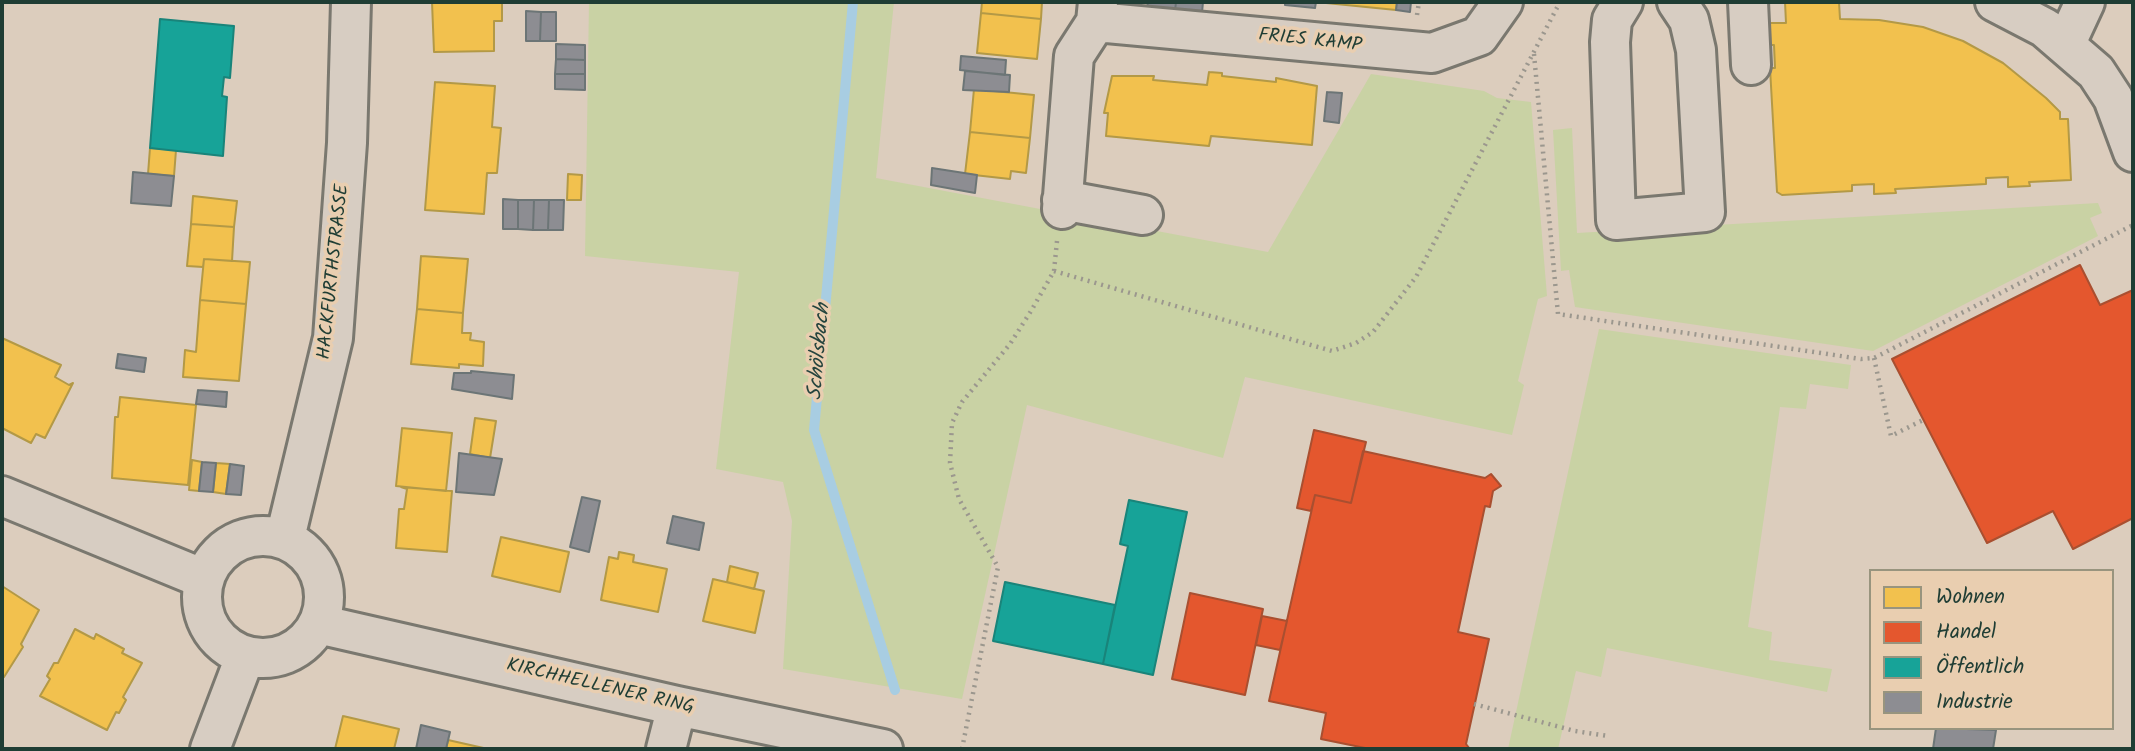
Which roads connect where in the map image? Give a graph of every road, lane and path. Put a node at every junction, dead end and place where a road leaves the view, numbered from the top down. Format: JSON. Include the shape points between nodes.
{"nodes":[{"id":1,"x":352,"y":2,"type":"edge"},
{"id":2,"x":1503,"y":2,"type":"edge"},
{"id":3,"x":1560,"y":2,"type":"edge"},
{"id":4,"x":1623,"y":2,"type":"edge"},
{"id":5,"x":1677,"y":2,"type":"edge"},
{"id":6,"x":1748,"y":2,"type":"edge"},
{"id":7,"x":1995,"y":2,"type":"edge"},
{"id":8,"x":2085,"y":2,"type":"edge"},
{"id":9,"x":1097,"y":12,"type":"edge"},
{"id":10,"x":2066,"y":43,"type":"junction"},
{"id":11,"x":1534,"y":54,"type":"junction"},
{"id":12,"x":1751,"y":65,"type":"dead end"},
{"id":13,"x":2133,"y":152,"type":"edge"},
{"id":14,"x":1062,"y":205,"type":"junction"},
{"id":15,"x":1143,"y":215,"type":"dead end"},
{"id":16,"x":2133,"y":225,"type":"edge"},
{"id":17,"x":1054,"y":271,"type":"junction"},
{"id":18,"x":1874,"y":358,"type":"junction"},
{"id":19,"x":1923,"y":421,"type":"dead end"},
{"id":20,"x":2,"y":496,"type":"edge"},
{"id":21,"x":285,"y":538,"type":"junction"},
{"id":22,"x":204,"y":579,"type":"junction"},
{"id":23,"x":318,"y":624,"type":"junction"},
{"id":24,"x":245,"y":657,"type":"junction"},
{"id":25,"x":1474,"y":704,"type":"dead end"},
{"id":26,"x":677,"y":706,"type":"junction"},
{"id":27,"x":1608,"y":736,"type":"dead end"},
{"id":28,"x":209,"y":749,"type":"edge"},
{"id":29,"x":666,"y":749,"type":"edge"},
{"id":30,"x":883,"y":749,"type":"edge"},
{"id":31,"x":962,"y":749,"type":"edge"}],
"edges":[{"from":1,"to":21,"type":"street","name":"HACKFURTHSTRASSE","via":[[333,338]]},
{"from":2,"to":9,"type":"street","name":"FRIES KAMP","via":[[1479,36],[1432,53]]},
{"from":3,"to":11,"type":"path"},
{"from":4,"to":5,"type":"street","via":[[1612,20],[1610,42],[1616,220],[1705,212],[1696,50],[1689,20]]},
{"from":6,"to":12,"type":"street"},
{"from":7,"to":10,"type":"street"},
{"from":8,"to":10,"type":"street"},
{"from":9,"to":14,"type":"street","name":"FRIES KAMP","via":[[1074,56]]},
{"from":10,"to":13,"type":"street","via":[[2102,80]]},
{"from":11,"to":17,"type":"path","via":[[1416,277],[1373,332],[1356,343],[1332,351]]},
{"from":11,"to":18,"type":"path","via":[[1558,314]]},
{"from":14,"to":15,"type":"street"},
{"from":14,"to":17,"type":"path"},
{"from":16,"to":18,"type":"path"},
{"from":17,"to":31,"type":"path","via":[[1010,344],[962,402],[952,423],[950,463],[960,499],[998,567]]},
{"from":18,"to":19,"type":"path","via":[[1891,436]]},
{"from":20,"to":22,"type":"street"},
{"from":21,"to":22,"type":"street","via":[[259,536],[234,542],[221,552]]},
{"from":21,"to":23,"type":"street","via":[[298,545],[319,572],[323,598]]},
{"from":22,"to":24,"type":"street","via":[[201,594],[206,622],[224,645]]},
{"from":23,"to":24,"type":"street","via":[[297,648],[282,655]]},
{"from":23,"to":26,"type":"street","name":"KIRCHHELLENER RING"},
{"from":24,"to":28,"type":"street"},
{"from":25,"to":27,"type":"path"},
{"from":26,"to":29,"type":"street"},
{"from":26,"to":30,"type":"street","name":"KIRCHHELLENER RING"}]}
